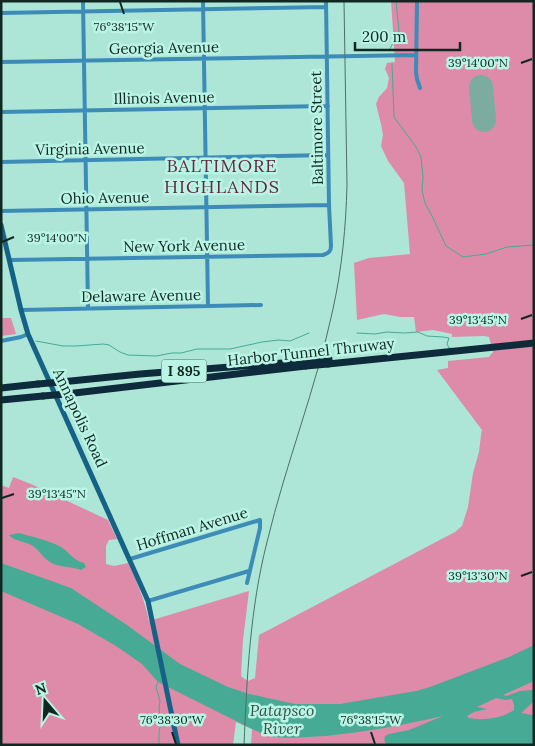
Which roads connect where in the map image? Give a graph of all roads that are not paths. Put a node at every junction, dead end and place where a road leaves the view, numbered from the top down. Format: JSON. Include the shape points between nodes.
{"nodes":[{"id":1,"x":83,"y":1,"type":"edge"},
{"id":2,"x":203,"y":1,"type":"edge"},
{"id":3,"x":326,"y":1,"type":"edge"},
{"id":4,"x":417,"y":1,"type":"edge"},
{"id":5,"x":326,"y":7,"type":"junction"},
{"id":6,"x":203,"y":10,"type":"junction"},
{"id":7,"x":84,"y":12,"type":"junction"},
{"id":8,"x":1,"y":13,"type":"edge"},
{"id":9,"x":416,"y":56,"type":"junction"},
{"id":10,"x":327,"y":57,"type":"junction"},
{"id":11,"x":204,"y":59,"type":"junction"},
{"id":12,"x":84,"y":61,"type":"junction"},
{"id":13,"x":1,"y":62,"type":"edge"},
{"id":14,"x":420,"y":88,"type":"dead end"},
{"id":15,"x":328,"y":106,"type":"junction"},
{"id":16,"x":205,"y":108,"type":"junction"},
{"id":17,"x":85,"y":110,"type":"junction"},
{"id":18,"x":1,"y":112,"type":"edge"},
{"id":19,"x":328,"y":155,"type":"junction"},
{"id":20,"x":206,"y":158,"type":"junction"},
{"id":21,"x":86,"y":160,"type":"junction"},
{"id":22,"x":1,"y":162,"type":"edge"},
{"id":23,"x":329,"y":205,"type":"junction"},
{"id":24,"x":206,"y":207,"type":"junction"},
{"id":25,"x":86,"y":209,"type":"junction"},
{"id":26,"x":1,"y":211,"type":"edge"},
{"id":27,"x":1,"y":225,"type":"edge"},
{"id":28,"x":329,"y":253,"type":"joint"},
{"id":29,"x":207,"y":257,"type":"junction"},
{"id":30,"x":87,"y":259,"type":"junction"},
{"id":31,"x":10,"y":260,"type":"junction"},
{"id":32,"x":208,"y":306,"type":"junction"},
{"id":33,"x":262,"y":306,"type":"dead end"},
{"id":34,"x":88,"y":308,"type":"junction"},
{"id":35,"x":21,"y":310,"type":"junction"},
{"id":36,"x":28,"y":334,"type":"junction"},
{"id":37,"x":534,"y":339,"type":"edge"},
{"id":38,"x":1,"y":341,"type":"edge"},
{"id":39,"x":534,"y":343,"type":"edge"},
{"id":40,"x":418,"y":353,"type":"junction"},
{"id":41,"x":307,"y":364,"type":"junction"},
{"id":42,"x":1,"y":388,"type":"edge"},
{"id":43,"x":1,"y":400,"type":"edge"},
{"id":44,"x":130,"y":559,"type":"junction"},
{"id":45,"x":250,"y":571,"type":"junction"},
{"id":46,"x":247,"y":583,"type":"dead end"},
{"id":47,"x":148,"y":601,"type":"junction"},
{"id":48,"x":178,"y":745,"type":"edge"}],
"edges":[{"from":1,"to":7,"type":"street"},
{"from":2,"to":6,"type":"street"},
{"from":3,"to":5,"type":"street","name":"Baltimore Street"},
{"from":4,"to":9,"type":"street"},
{"from":5,"to":6,"type":"street"},
{"from":5,"to":10,"type":"street","name":"Baltimore Street"},
{"from":6,"to":7,"type":"street"},
{"from":6,"to":11,"type":"street"},
{"from":7,"to":8,"type":"street"},
{"from":7,"to":12,"type":"street"},
{"from":9,"to":10,"type":"street","name":"Georgia Avenue"},
{"from":9,"to":14,"type":"street"},
{"from":10,"to":11,"type":"street","name":"Georgia Avenue"},
{"from":10,"to":15,"type":"street","name":"Baltimore Street"},
{"from":11,"to":12,"type":"street","name":"Georgia Avenue"},
{"from":11,"to":16,"type":"street"},
{"from":12,"to":13,"type":"street","name":"Georgia Avenue"},
{"from":12,"to":17,"type":"street"},
{"from":15,"to":16,"type":"street","name":"Illinois Avenue"},
{"from":15,"to":19,"type":"street","name":"Baltimore Street"},
{"from":16,"to":17,"type":"street","name":"Illinois Avenue"},
{"from":16,"to":20,"type":"street"},
{"from":17,"to":18,"type":"street","name":"Illinois Avenue"},
{"from":17,"to":21,"type":"street"},
{"from":19,"to":20,"type":"street","name":"Virginia Avenue"},
{"from":19,"to":23,"type":"street","name":"Baltimore Street"},
{"from":20,"to":21,"type":"street","name":"Virginia Avenue"},
{"from":20,"to":24,"type":"street"},
{"from":21,"to":22,"type":"street","name":"Virginia Avenue"},
{"from":21,"to":25,"type":"street"},
{"from":23,"to":24,"type":"street","name":"Ohio Avenue"},
{"from":23,"to":28,"type":"street","name":"Baltimore Street"},
{"from":24,"to":25,"type":"street","name":"Ohio Avenue"},
{"from":24,"to":29,"type":"street"},
{"from":25,"to":26,"type":"street","name":"Ohio Avenue"},
{"from":25,"to":30,"type":"street"},
{"from":27,"to":31,"type":"main road","name":"Annapolis Road"},
{"from":28,"to":29,"type":"street","name":"New York Avenue"},
{"from":29,"to":30,"type":"street","name":"New York Avenue"},
{"from":29,"to":32,"type":"street"},
{"from":30,"to":31,"type":"street","name":"New York Avenue"},
{"from":30,"to":34,"type":"street"},
{"from":31,"to":35,"type":"main road","name":"Annapolis Road"},
{"from":32,"to":33,"type":"street","name":"Delaware Avenue"},
{"from":32,"to":34,"type":"street","name":"Delaware Avenue"},
{"from":34,"to":35,"type":"street","name":"Delaware Avenue"},
{"from":35,"to":36,"type":"main road","name":"Annapolis Road"},
{"from":36,"to":38,"type":"street"},
{"from":36,"to":44,"type":"main road","name":"Annapolis Road"},
{"from":37,"to":40,"type":"highway","name":"Harbor Tunnel Thruway","number":"I 895"},
{"from":39,"to":40,"type":"highway","name":"Harbor Tunnel Thruway","number":"I 895"},
{"from":40,"to":41,"type":"highway","name":"Harbor Tunnel Thruway","number":"I 895","bridge":true},
{"from":41,"to":42,"type":"highway","name":"Harbor Tunnel Thruway","number":"I 895","bridge":true,"via":[[146,374]]},
{"from":41,"to":43,"type":"highway","name":"Harbor Tunnel Thruway","number":"I 895","bridge":true},
{"from":44,"to":45,"type":"street","name":"Hoffman Avenue","via":[[260,520]]},
{"from":44,"to":47,"type":"main road","name":"Annapolis Road"},
{"from":45,"to":46,"type":"street"},
{"from":45,"to":47,"type":"street"},
{"from":47,"to":48,"type":"main road","name":"Annapolis Road"}]}
